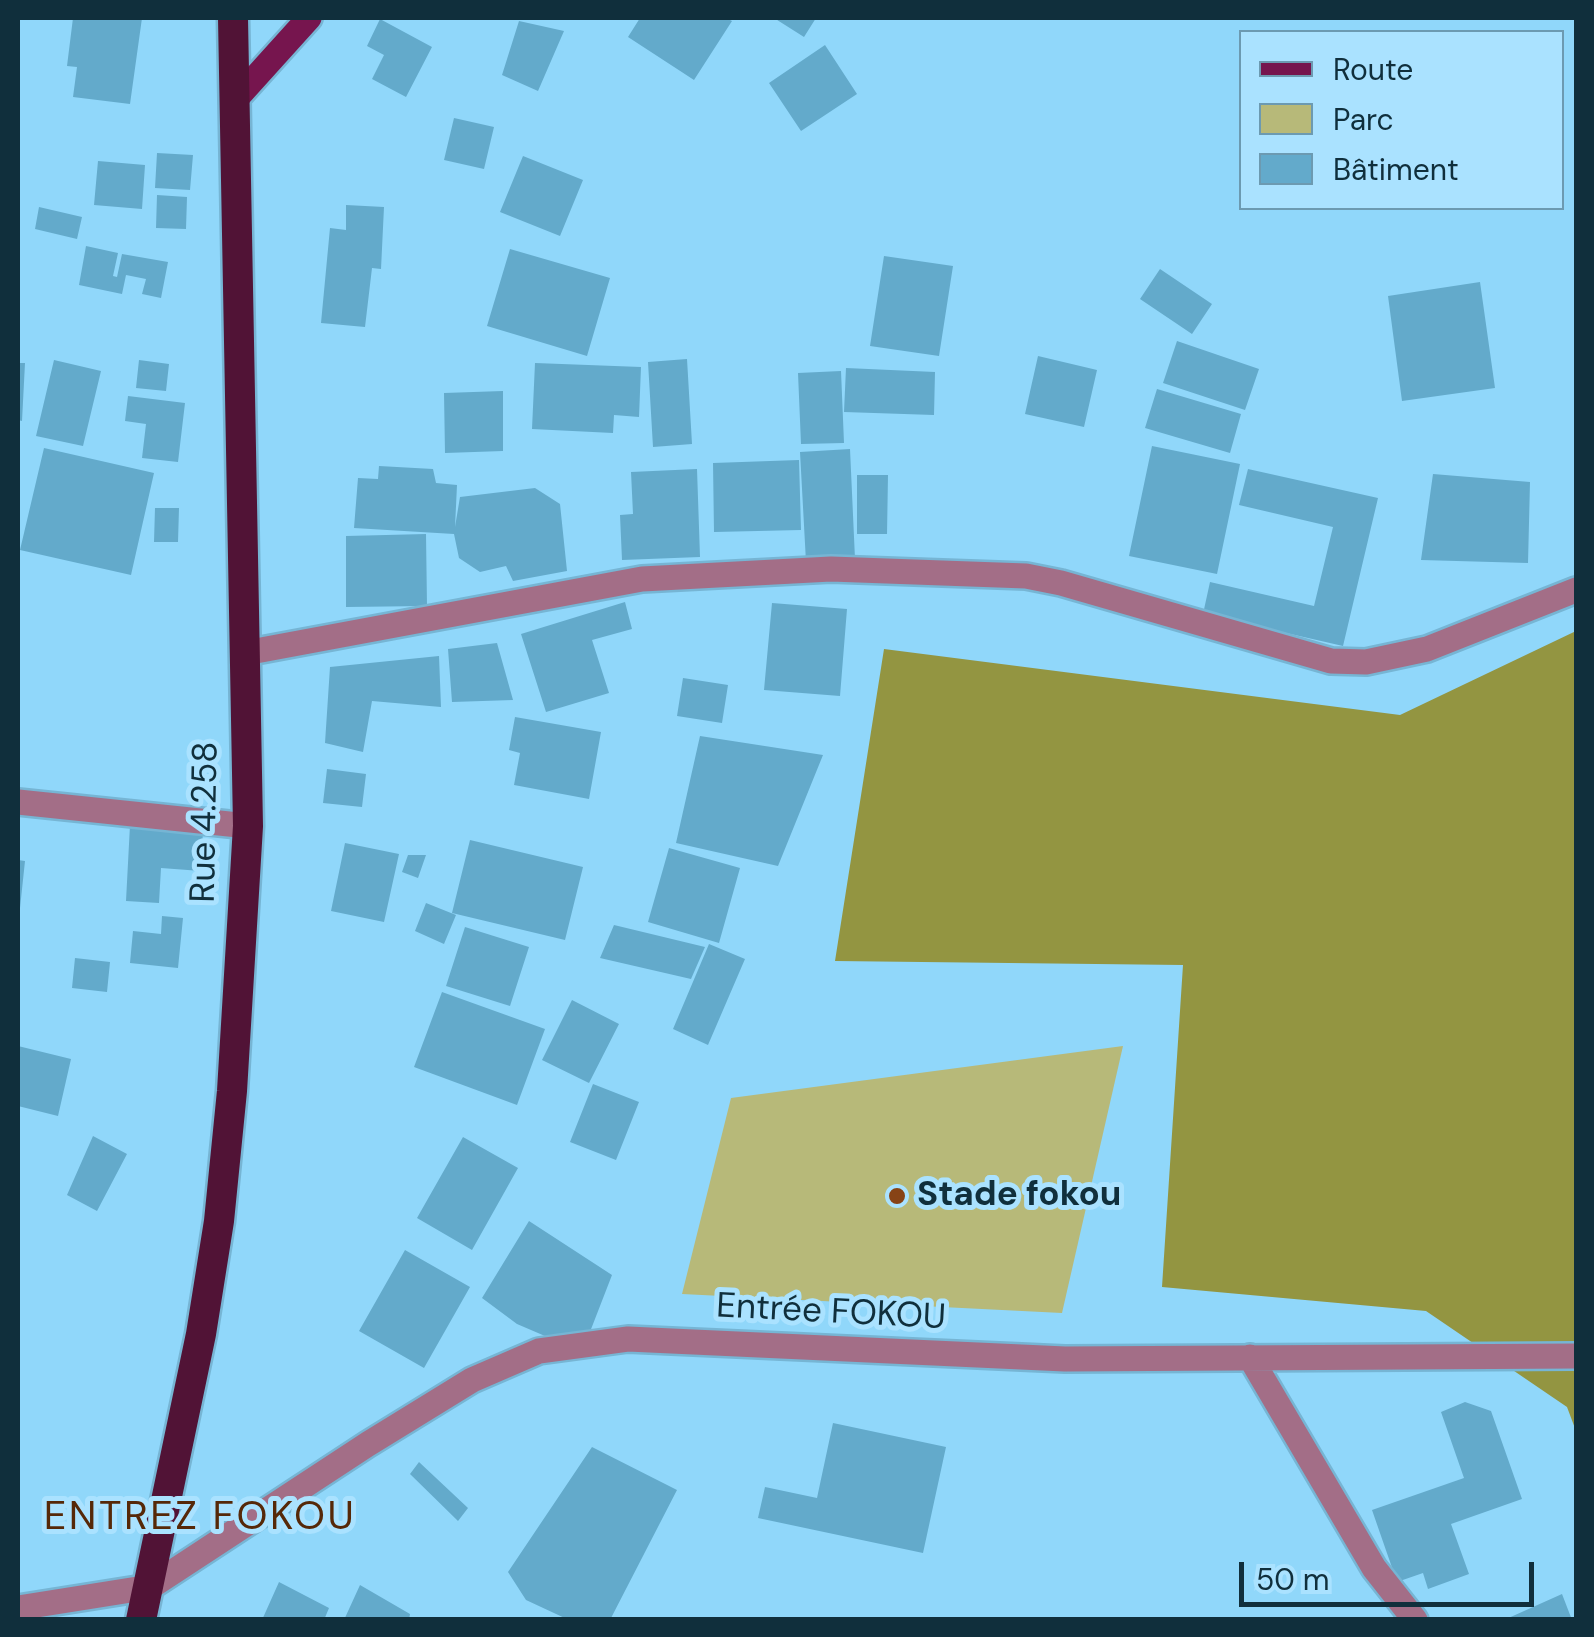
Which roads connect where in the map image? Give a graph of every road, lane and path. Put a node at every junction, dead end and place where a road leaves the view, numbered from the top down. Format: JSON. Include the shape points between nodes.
{"nodes":[{"id":1,"x":233,"y":18,"type":"edge"},
{"id":2,"x":309,"y":18,"type":"edge"},
{"id":3,"x":234,"y":100,"type":"junction"},
{"id":4,"x":1576,"y":590,"type":"edge"},
{"id":5,"x":245,"y":653,"type":"junction"},
{"id":6,"x":18,"y":802,"type":"edge"},
{"id":7,"x":248,"y":826,"type":"junction"},
{"id":8,"x":1576,"y":1356,"type":"edge"},
{"id":9,"x":1250,"y":1357,"type":"junction"},
{"id":10,"x":150,"y":1587,"type":"junction"},
{"id":11,"x":18,"y":1608,"type":"edge"},
{"id":12,"x":142,"y":1620,"type":"edge"},
{"id":13,"x":1415,"y":1620,"type":"edge"}],
"edges":[{"from":1,"to":3,"type":"highway","name":"Rue 4.258"},
{"from":2,"to":3,"type":"main road"},
{"from":3,"to":5,"type":"highway","name":"Rue 4.258"},
{"from":4,"to":5,"type":"street","via":[[1426,648],[1366,662],[1330,661],[1044,580],[831,569],[642,580]]},
{"from":5,"to":7,"type":"highway","name":"Rue 4.258"},
{"from":6,"to":7,"type":"street"},
{"from":7,"to":10,"type":"highway","name":"Rue 4.258","via":[[220,1221]]},
{"from":8,"to":9,"type":"street","name":"Entrée FOKOU"},
{"from":9,"to":10,"type":"street","name":"Entrée FOKOU","via":[[1065,1359],[628,1339],[539,1351],[442,1398]]},
{"from":9,"to":13,"type":"street","via":[[1374,1568]]},
{"from":10,"to":11,"type":"street"},
{"from":10,"to":12,"type":"highway","name":"Rue 4.258"}]}
